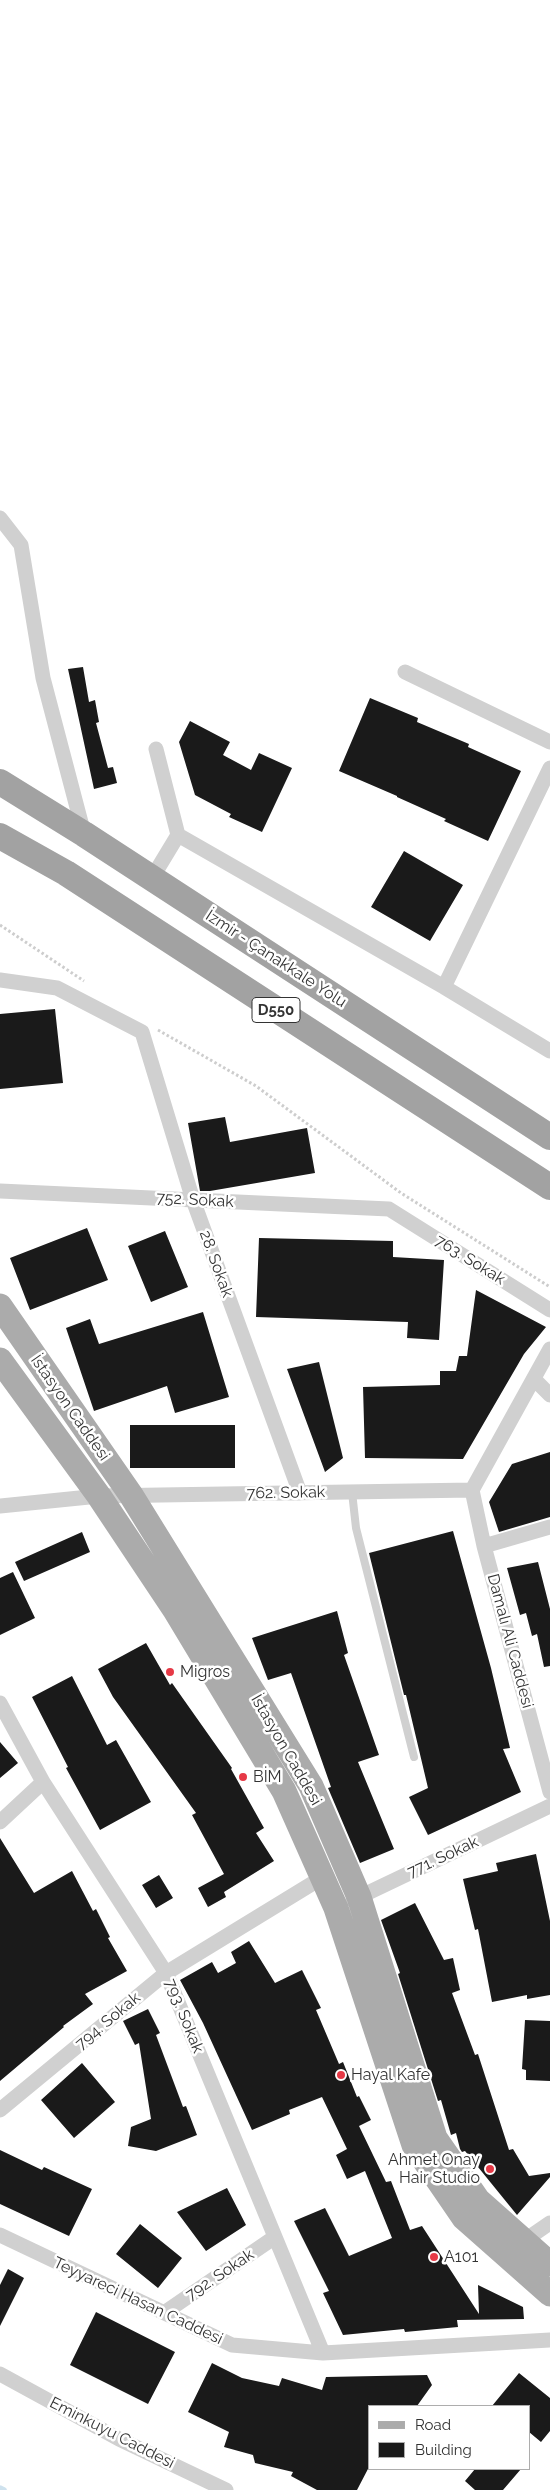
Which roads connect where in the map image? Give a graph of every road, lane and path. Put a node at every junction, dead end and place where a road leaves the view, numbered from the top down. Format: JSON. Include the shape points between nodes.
{"nodes":[{"id":1,"x":0,"y":518,"type":"edge"},
{"id":2,"x":405,"y":672,"type":"dead end"},
{"id":3,"x":550,"y":742,"type":"edge"},
{"id":4,"x":156,"y":749,"type":"dead end"},
{"id":5,"x":550,"y":768,"type":"edge"},
{"id":6,"x":0,"y":782,"type":"edge"},
{"id":7,"x":84,"y":834,"type":"junction"},
{"id":8,"x":178,"y":835,"type":"junction"},
{"id":9,"x":0,"y":836,"type":"edge"},
{"id":10,"x":152,"y":878,"type":"junction"},
{"id":11,"x":0,"y":925,"type":"edge"},
{"id":12,"x":0,"y":980,"type":"edge"},
{"id":13,"x":91,"y":986,"type":"dead end"},
{"id":14,"x":444,"y":987,"type":"junction"},
{"id":15,"x":146,"y":1029,"type":"junction"},
{"id":16,"x":550,"y":1051,"type":"edge"},
{"id":17,"x":550,"y":1137,"type":"edge"},
{"id":18,"x":550,"y":1187,"type":"edge"},
{"id":19,"x":0,"y":1191,"type":"edge"},
{"id":20,"x":192,"y":1200,"type":"junction"},
{"id":21,"x":389,"y":1209,"type":"joint"},
{"id":22,"x":550,"y":1287,"type":"edge"},
{"id":23,"x":0,"y":1306,"type":"edge"},
{"id":24,"x":550,"y":1310,"type":"edge"},
{"id":25,"x":550,"y":1349,"type":"edge"},
{"id":26,"x":0,"y":1360,"type":"edge"},
{"id":27,"x":534,"y":1379,"type":"junction"},
{"id":28,"x":550,"y":1395,"type":"edge"},
{"id":29,"x":472,"y":1490,"type":"junction"},
{"id":30,"x":352,"y":1492,"type":"junction"},
{"id":31,"x":300,"y":1493,"type":"junction"},
{"id":32,"x":131,"y":1495,"type":"junction"},
{"id":33,"x":99,"y":1496,"type":"junction"},
{"id":34,"x":0,"y":1506,"type":"edge"},
{"id":35,"x":550,"y":1527,"type":"edge"},
{"id":36,"x":484,"y":1546,"type":"junction"},
{"id":37,"x":0,"y":1703,"type":"edge"},
{"id":38,"x":414,"y":1757,"type":"dead end"},
{"id":39,"x":43,"y":1782,"type":"junction"},
{"id":40,"x":550,"y":1792,"type":"edge"},
{"id":41,"x":550,"y":1806,"type":"edge"},
{"id":42,"x":0,"y":1822,"type":"edge"},
{"id":43,"x":323,"y":1877,"type":"junction"},
{"id":44,"x":359,"y":1897,"type":"junction"},
{"id":45,"x":336,"y":1908,"type":"junction"},
{"id":46,"x":166,"y":1973,"type":"junction"},
{"id":47,"x":0,"y":2110,"type":"edge"},
{"id":48,"x":550,"y":2223,"type":"edge"},
{"id":49,"x":0,"y":2235,"type":"edge"},
{"id":50,"x":275,"y":2237,"type":"junction"},
{"id":51,"x":514,"y":2248,"type":"junction"},
{"id":52,"x":550,"y":2264,"type":"edge"},
{"id":53,"x":550,"y":2294,"type":"edge"},
{"id":54,"x":164,"y":2313,"type":"junction"},
{"id":55,"x":550,"y":2340,"type":"edge"},
{"id":56,"x":323,"y":2353,"type":"junction"},
{"id":57,"x":0,"y":2374,"type":"edge"},
{"id":58,"x":226,"y":2490,"type":"edge"}],
"edges":[{"from":1,"to":7,"type":"street","via":[[21,545],[43,678]]},
{"from":2,"to":3,"type":"street"},
{"from":4,"to":8,"type":"street"},
{"from":5,"to":14,"type":"street"},
{"from":6,"to":7,"type":"highway","name":"İzmir - Çanakkale Yolu"},
{"from":7,"to":10,"type":"highway","name":"İzmir - Çanakkale Yolu"},
{"from":8,"to":10,"type":"street"},
{"from":8,"to":14,"type":"street"},
{"from":9,"to":18,"type":"highway","number":"D550","via":[[66,873]]},
{"from":10,"to":17,"type":"highway","name":"İzmir - Çanakkale Yolu"},
{"from":11,"to":13,"type":"path"},
{"from":12,"to":15,"type":"street","via":[[57,988]]},
{"from":14,"to":16,"type":"street"},
{"from":15,"to":20,"type":"street","name":"28. Sokak"},
{"from":15,"to":22,"type":"path","via":[[256,1086],[401,1193]]},
{"from":19,"to":20,"type":"street","name":"752. Sokak"},
{"from":20,"to":21,"type":"street","name":"752. Sokak"},
{"from":20,"to":31,"type":"street","name":"28. Sokak"},
{"from":21,"to":24,"type":"street","name":"763. Sokak"},
{"from":23,"to":32,"type":"main road","name":"İstasyon Caddesi"},
{"from":25,"to":27,"type":"street"},
{"from":26,"to":33,"type":"main road","name":"İstasyon Caddesi"},
{"from":27,"to":28,"type":"street"},
{"from":27,"to":29,"type":"street"},
{"from":29,"to":30,"type":"street","name":"762. Sokak"},
{"from":29,"to":36,"type":"street","name":"Damalı Ali Caddesi"},
{"from":30,"to":31,"type":"street","name":"762. Sokak"},
{"from":30,"to":38,"type":"lane","via":[[356,1528]]},
{"from":31,"to":32,"type":"street","name":"762. Sokak"},
{"from":32,"to":33,"type":"street","name":"762. Sokak"},
{"from":32,"to":44,"type":"main road","name":"İstasyon Caddesi","via":[[311,1786]]},
{"from":33,"to":34,"type":"street","name":"762. Sokak"},
{"from":33,"to":43,"type":"main road","name":"İstasyon Caddesi","via":[[175,1610],[284,1791]]},
{"from":35,"to":36,"type":"street"},
{"from":36,"to":40,"type":"street","name":"Damalı Ali Caddesi"},
{"from":37,"to":39,"type":"street","name":"793. Sokak"},
{"from":39,"to":42,"type":"street"},
{"from":39,"to":46,"type":"street","name":"793. Sokak"},
{"from":41,"to":44,"type":"street","name":"771. Sokak"},
{"from":43,"to":45,"type":"main road","name":"İstasyon Caddesi"},
{"from":43,"to":46,"type":"street","name":"794. Sokak"},
{"from":44,"to":45,"type":"street","name":"771. Sokak"},
{"from":44,"to":51,"type":"main road","name":"İstasyon Caddesi","via":[[435,2138]]},
{"from":45,"to":51,"type":"main road","name":"İstasyon Caddesi","via":[[414,2145],[464,2218]]},
{"from":46,"to":47,"type":"street","name":"794. Sokak"},
{"from":46,"to":50,"type":"street","name":"793. Sokak"},
{"from":48,"to":51,"type":"street"},
{"from":49,"to":54,"type":"street","name":"Teyyareci Hasan Caddesi"},
{"from":50,"to":54,"type":"street","name":"792. Sokak"},
{"from":50,"to":56,"type":"street","name":"793. Sokak"},
{"from":51,"to":52,"type":"main road","name":"İstasyon Caddesi"},
{"from":51,"to":53,"type":"main road","name":"İstasyon Caddesi"},
{"from":54,"to":56,"type":"street","name":"Teyyareci Hasan Caddesi","via":[[232,2345]]},
{"from":55,"to":56,"type":"street","name":"Teyyareci Hasan Caddesi"},
{"from":57,"to":58,"type":"street","name":"Eminkuyu Caddesi","via":[[119,2439]]}]}
